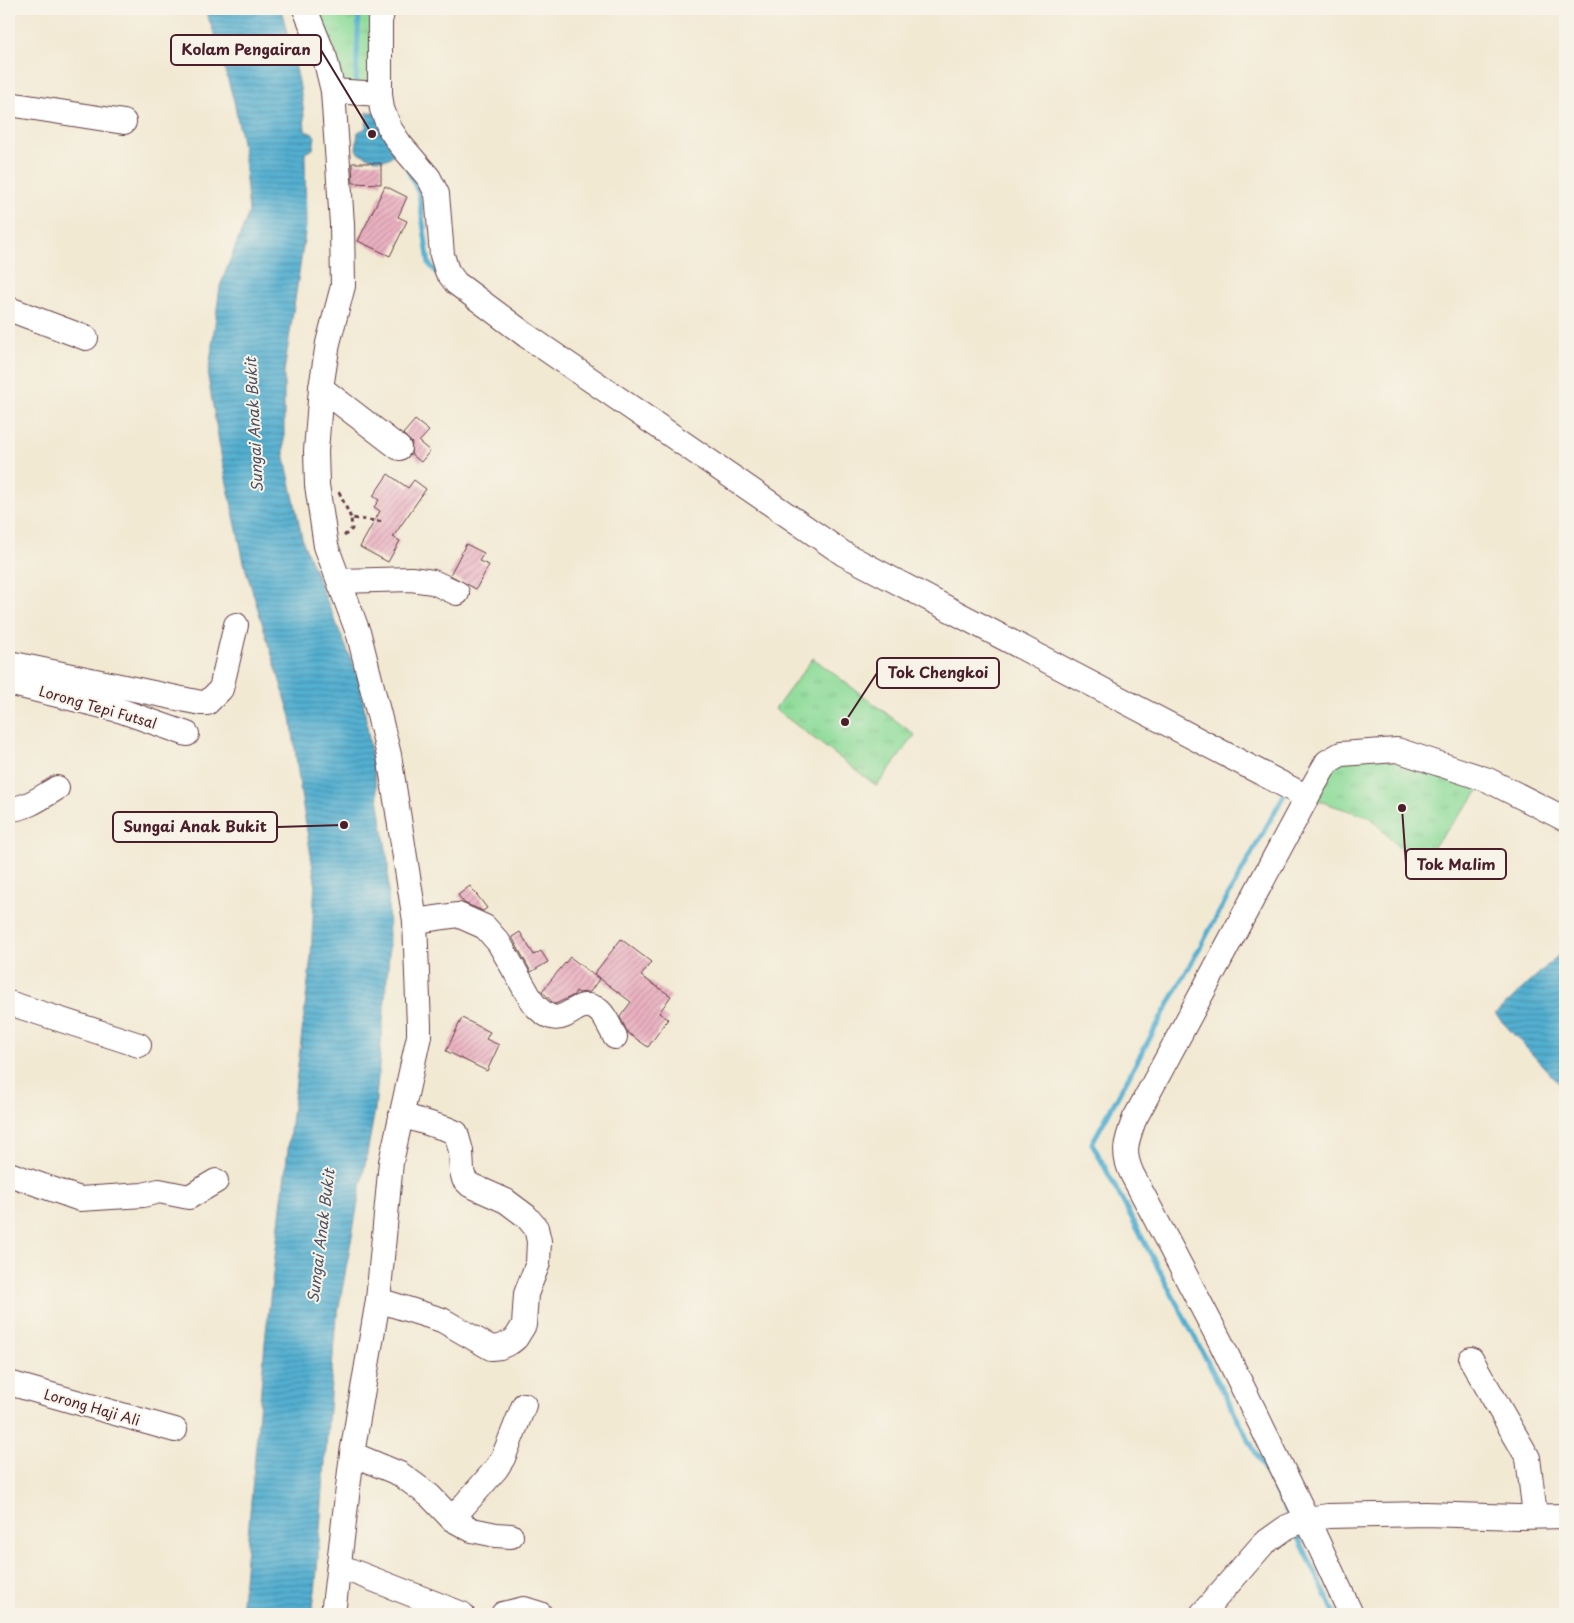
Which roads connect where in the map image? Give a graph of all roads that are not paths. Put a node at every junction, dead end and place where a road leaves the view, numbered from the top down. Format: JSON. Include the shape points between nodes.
{"nodes":[{"id":1,"x":305,"y":9,"type":"edge"},
{"id":2,"x":382,"y":9,"type":"edge"},
{"id":3,"x":333,"y":91,"type":"junction"},
{"id":4,"x":380,"y":94,"type":"junction"},
{"id":5,"x":9,"y":104,"type":"edge"},
{"id":6,"x":124,"y":122,"type":"dead end"},
{"id":7,"x":9,"y":309,"type":"edge"},
{"id":8,"x":86,"y":338,"type":"dead end"},
{"id":9,"x":321,"y":388,"type":"junction"},
{"id":10,"x":399,"y":448,"type":"dead end"},
{"id":11,"x":341,"y":581,"type":"junction"},
{"id":12,"x":457,"y":593,"type":"dead end"},
{"id":13,"x":236,"y":625,"type":"dead end"},
{"id":14,"x":9,"y":663,"type":"edge"},
{"id":15,"x":9,"y":683,"type":"edge"},
{"id":16,"x":187,"y":734,"type":"dead end"},
{"id":17,"x":57,"y":788,"type":"dead end"},
{"id":18,"x":1307,"y":797,"type":"junction"},
{"id":19,"x":9,"y":809,"type":"edge"},
{"id":20,"x":1565,"y":818,"type":"edge"},
{"id":21,"x":415,"y":921,"type":"junction"},
{"id":22,"x":9,"y":1003,"type":"edge"},
{"id":23,"x":615,"y":1037,"type":"dead end"},
{"id":24,"x":139,"y":1045,"type":"dead end"},
{"id":25,"x":401,"y":1115,"type":"junction"},
{"id":26,"x":9,"y":1174,"type":"edge"},
{"id":27,"x":216,"y":1180,"type":"dead end"},
{"id":28,"x":378,"y":1300,"type":"junction"},
{"id":29,"x":1471,"y":1359,"type":"dead end"},
{"id":30,"x":9,"y":1383,"type":"edge"},
{"id":31,"x":524,"y":1405,"type":"dead end"},
{"id":32,"x":175,"y":1430,"type":"dead end"},
{"id":33,"x":352,"y":1454,"type":"junction"},
{"id":34,"x":1535,"y":1515,"type":"junction"},
{"id":35,"x":1565,"y":1516,"type":"edge"},
{"id":36,"x":452,"y":1520,"type":"junction"},
{"id":37,"x":1298,"y":1522,"type":"junction"},
{"id":38,"x":511,"y":1536,"type":"dead end"},
{"id":39,"x":339,"y":1566,"type":"junction"},
{"id":40,"x":333,"y":1614,"type":"edge"},
{"id":41,"x":462,"y":1614,"type":"edge"},
{"id":42,"x":502,"y":1614,"type":"edge"},
{"id":43,"x":540,"y":1614,"type":"edge"},
{"id":44,"x":1202,"y":1614,"type":"edge"},
{"id":45,"x":1351,"y":1614,"type":"edge"}],
"edges":[{"from":1,"to":3,"type":"street","via":[[325,58]]},
{"from":2,"to":4,"type":"street"},
{"from":3,"to":4,"type":"street"},
{"from":3,"to":9,"type":"street","via":[[343,286],[328,343]]},
{"from":4,"to":18,"type":"street","via":[[390,129],[438,194],[442,255],[447,271],[456,283],[527,336],[844,554]]},
{"from":5,"to":6,"type":"street"},
{"from":7,"to":8,"type":"street"},
{"from":9,"to":10,"type":"street"},
{"from":9,"to":11,"type":"street","via":[[317,485],[326,546]]},
{"from":11,"to":12,"type":"street","via":[[411,579],[433,582]]},
{"from":11,"to":21,"type":"street","via":[[360,635],[390,755]]},
{"from":13,"to":14,"type":"street","via":[[221,689],[207,703]]},
{"from":15,"to":16,"type":"street","name":"Lorong Tepi Futsal","via":[[119,710]]},
{"from":17,"to":19,"type":"street","via":[[34,801]]},
{"from":18,"to":20,"type":"street","via":[[1327,762],[1342,754],[1397,750],[1488,780]]},
{"from":18,"to":37,"type":"street","via":[[1134,1120],[1125,1155],[1220,1341]]},
{"from":21,"to":23,"type":"street","via":[[458,915],[485,927],[499,943],[541,1011],[561,1018],[581,1007],[595,1008]]},
{"from":21,"to":25,"type":"street","via":[[419,1036]]},
{"from":22,"to":24,"type":"street"},
{"from":25,"to":28,"type":"street","via":[[391,1162]]},
{"from":25,"to":28,"type":"street","via":[[456,1133],[464,1179],[470,1185],[506,1201],[526,1216],[536,1228],[538,1263],[526,1294],[524,1325],[516,1338],[500,1347],[491,1348],[442,1320]]},
{"from":26,"to":27,"type":"street","via":[[80,1199],[159,1191],[189,1197]]},
{"from":28,"to":33,"type":"street"},
{"from":29,"to":34,"type":"street","via":[[1528,1458]]},
{"from":30,"to":32,"type":"street","name":"Lorong Haji Ali"},
{"from":31,"to":36,"type":"street","via":[[503,1458]]},
{"from":33,"to":36,"type":"street","via":[[400,1474],[430,1496]]},
{"from":33,"to":39,"type":"street"},
{"from":34,"to":35,"type":"street"},
{"from":34,"to":37,"type":"street","via":[[1328,1516]]},
{"from":36,"to":38,"type":"street","via":[[472,1530]]},
{"from":37,"to":44,"type":"street","via":[[1259,1548]]},
{"from":37,"to":45,"type":"street"},
{"from":39,"to":40,"type":"street"},
{"from":39,"to":41,"type":"street"},
{"from":42,"to":43,"type":"street","via":[[524,1609]]}]}
